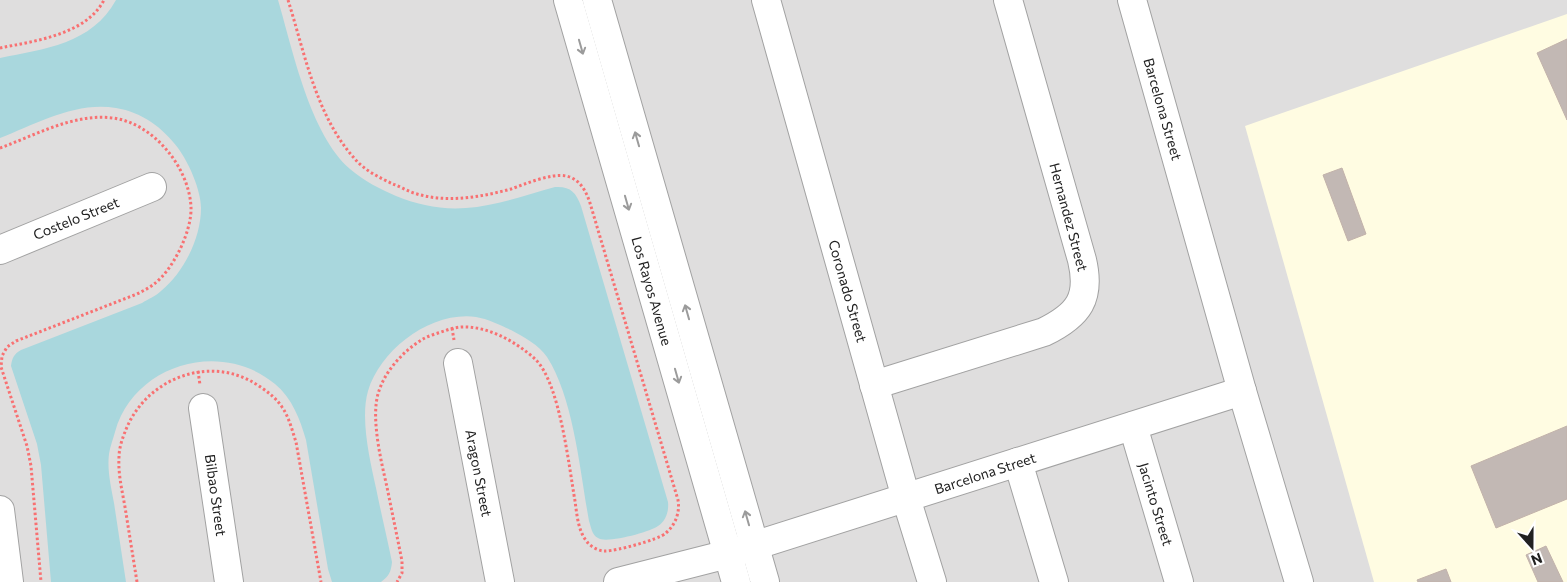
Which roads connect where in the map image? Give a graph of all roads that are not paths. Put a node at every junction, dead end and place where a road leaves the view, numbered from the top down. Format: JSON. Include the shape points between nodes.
{"nodes":[{"id":1,"x":568,"y":0,"type":"edge"},
{"id":2,"x":597,"y":0,"type":"edge"},
{"id":3,"x":766,"y":0,"type":"edge"},
{"id":4,"x":1008,"y":0,"type":"edge"},
{"id":5,"x":1132,"y":0,"type":"edge"},
{"id":6,"x":152,"y":187,"type":"dead end"},
{"id":7,"x":0,"y":250,"type":"edge"},
{"id":8,"x":458,"y":363,"type":"dead end"},
{"id":9,"x":874,"y":385,"type":"junction"},
{"id":10,"x":1242,"y":391,"type":"junction"},
{"id":11,"x":203,"y":408,"type":"dead end"},
{"id":12,"x":1133,"y":426,"type":"junction"},
{"id":13,"x":1018,"y":462,"type":"junction"},
{"id":14,"x":906,"y":498,"type":"junction"},
{"id":15,"x":0,"y":510,"type":"edge"},
{"id":16,"x":754,"y":546,"type":"junction"},
{"id":17,"x":728,"y":554,"type":"junction"},
{"id":18,"x":9,"y":582,"type":"edge"},
{"id":19,"x":229,"y":582,"type":"edge"},
{"id":20,"x":500,"y":582,"type":"edge"},
{"id":21,"x":618,"y":582,"type":"edge"},
{"id":22,"x":736,"y":582,"type":"edge"},
{"id":23,"x":765,"y":582,"type":"edge"},
{"id":24,"x":932,"y":582,"type":"edge"},
{"id":25,"x":1054,"y":582,"type":"edge"},
{"id":26,"x":1179,"y":582,"type":"edge"},
{"id":27,"x":1299,"y":582,"type":"edge"}],
"edges":[{"from":1,"to":17,"type":"street","name":"Los Rayos Avenue","one_way":true},
{"from":16,"to":2,"type":"street","name":"Los Rayos Avenue","one_way":true},
{"from":3,"to":9,"type":"street","name":"Coronado Street"},
{"from":4,"to":9,"type":"street","name":"Hernandez Street","via":[[1086,275],[1081,303],[1073,315],[1044,332]]},
{"from":5,"to":10,"type":"street","name":"Barcelona Street"},
{"from":6,"to":7,"type":"street","name":"Costelo Street"},
{"from":8,"to":20,"type":"street","name":"Aragon Street"},
{"from":9,"to":14,"type":"street","name":"Coronado Street"},
{"from":10,"to":12,"type":"street","name":"Barcelona Street"},
{"from":10,"to":27,"type":"street","name":"Barcelona Street"},
{"from":11,"to":19,"type":"street","name":"Bilbao Street"},
{"from":12,"to":13,"type":"street","name":"Barcelona Street"},
{"from":12,"to":26,"type":"street","name":"Jacinto Street"},
{"from":13,"to":14,"type":"street","name":"Barcelona Street"},
{"from":13,"to":25,"type":"street"},
{"from":14,"to":16,"type":"street","name":"Barcelona Street"},
{"from":14,"to":24,"type":"street","name":"Coronado Street"},
{"from":15,"to":18,"type":"street"},
{"from":16,"to":17,"type":"street","name":"Barcelona Street"},
{"from":16,"to":23,"type":"street","name":"Los Rayos Avenue"},
{"from":17,"to":21,"type":"street","name":"Barcelona Street"},
{"from":17,"to":22,"type":"street","name":"Los Rayos Avenue"}]}
